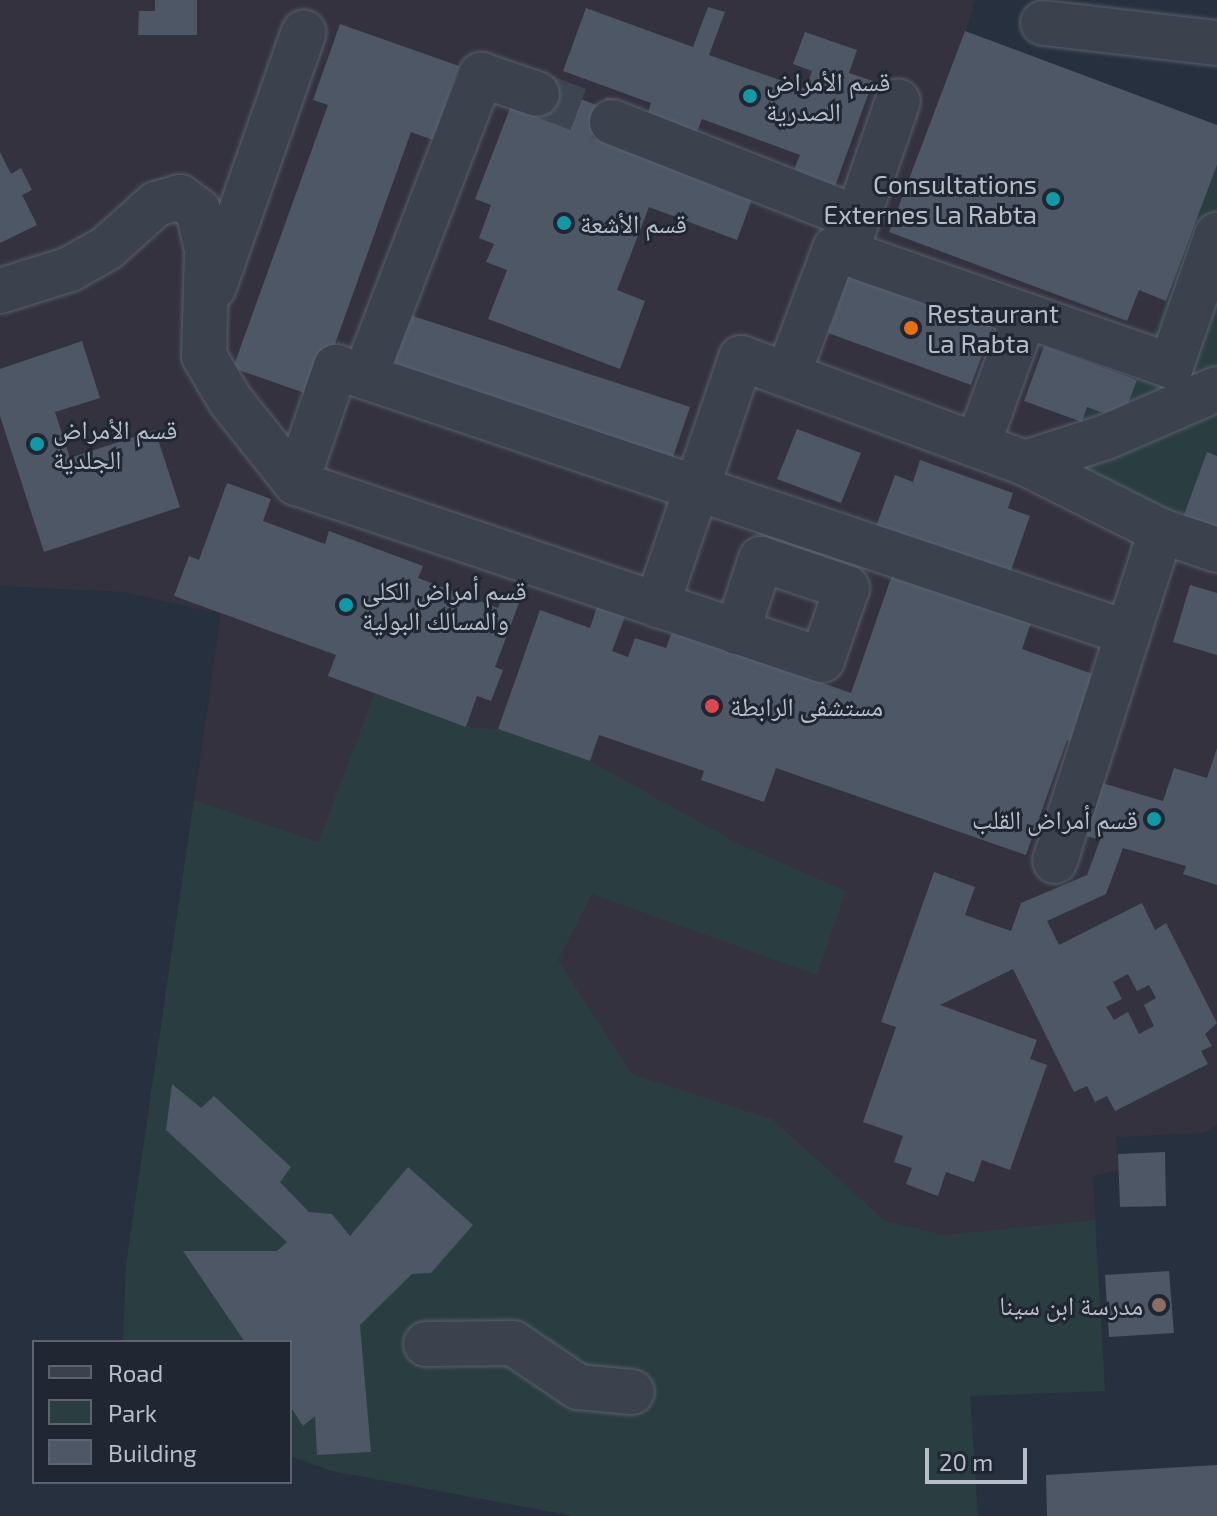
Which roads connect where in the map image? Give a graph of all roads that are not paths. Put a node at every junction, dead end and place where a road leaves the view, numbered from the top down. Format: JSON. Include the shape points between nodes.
{"nodes":[{"id":1,"x":1043,"y":23,"type":"dead end"},
{"id":2,"x":304,"y":32,"type":"dead end"},
{"id":3,"x":1217,"y":43,"type":"edge"},
{"id":4,"x":537,"y":94,"type":"tunnel mouth"},
{"id":5,"x":898,"y":101,"type":"dead end"},
{"id":6,"x":612,"y":122,"type":"tunnel mouth"},
{"id":7,"x":851,"y":235,"type":"junction"},
{"id":8,"x":1217,"y":235,"type":"edge"},
{"id":9,"x":0,"y":291,"type":"edge"},
{"id":10,"x":210,"y":301,"type":"junction"},
{"id":11,"x":1025,"y":315,"type":"junction"},
{"id":12,"x":788,"y":374,"type":"junction"},
{"id":13,"x":365,"y":376,"type":"junction"},
{"id":14,"x":1195,"y":383,"type":"edge"},
{"id":15,"x":230,"y":400,"type":"junction"},
{"id":16,"x":313,"y":432,"type":"junction"},
{"id":17,"x":978,"y":444,"type":"junction"},
{"id":18,"x":1025,"y":463,"type":"junction"},
{"id":19,"x":296,"y":483,"type":"junction"},
{"id":20,"x":697,"y":488,"type":"junction"},
{"id":21,"x":1161,"y":531,"type":"junction"},
{"id":22,"x":1217,"y":550,"type":"edge"},
{"id":23,"x":657,"y":605,"type":"junction"},
{"id":24,"x":737,"y":632,"type":"dead end"},
{"id":25,"x":1128,"y":633,"type":"junction"},
{"id":26,"x":1055,"y":861,"type":"dead end"},
{"id":27,"x":426,"y":1344,"type":"dead end"},
{"id":28,"x":632,"y":1392,"type":"dead end"}],
"edges":[{"from":1,"to":3,"type":"lane"},
{"from":2,"to":10,"type":"lane"},
{"from":4,"to":13,"type":"lane","via":[[481,75]]},
{"from":5,"to":7,"type":"lane"},
{"from":6,"to":7,"type":"lane"},
{"from":7,"to":11,"type":"lane"},
{"from":7,"to":12,"type":"lane","via":[[835,249]]},
{"from":8,"to":14,"type":"lane"},
{"from":9,"to":10,"type":"lane","via":[[70,269],[107,248],[156,204],[180,197],[198,210]]},
{"from":10,"to":15,"type":"lane","via":[[204,356]]},
{"from":11,"to":14,"type":"lane"},
{"from":11,"to":17,"type":"lane"},
{"from":12,"to":17,"type":"lane"},
{"from":12,"to":20,"type":"lane","via":[[741,358]]},
{"from":13,"to":16,"type":"lane","via":[[336,367]]},
{"from":13,"to":20,"type":"lane"},
{"from":14,"to":18,"type":"lane","via":[[1106,437]]},
{"from":15,"to":16,"type":"lane"},
{"from":15,"to":19,"type":"lane"},
{"from":16,"to":19,"type":"lane"},
{"from":17,"to":18,"type":"lane"},
{"from":18,"to":21,"type":"lane"},
{"from":19,"to":23,"type":"lane"},
{"from":20,"to":23,"type":"lane"},
{"from":20,"to":25,"type":"lane"},
{"from":21,"to":22,"type":"lane"},
{"from":21,"to":25,"type":"lane"},
{"from":23,"to":24,"type":"lane"},
{"from":25,"to":26,"type":"lane"},
{"from":27,"to":28,"type":"lane","via":[[513,1343],[578,1387]]}]}
